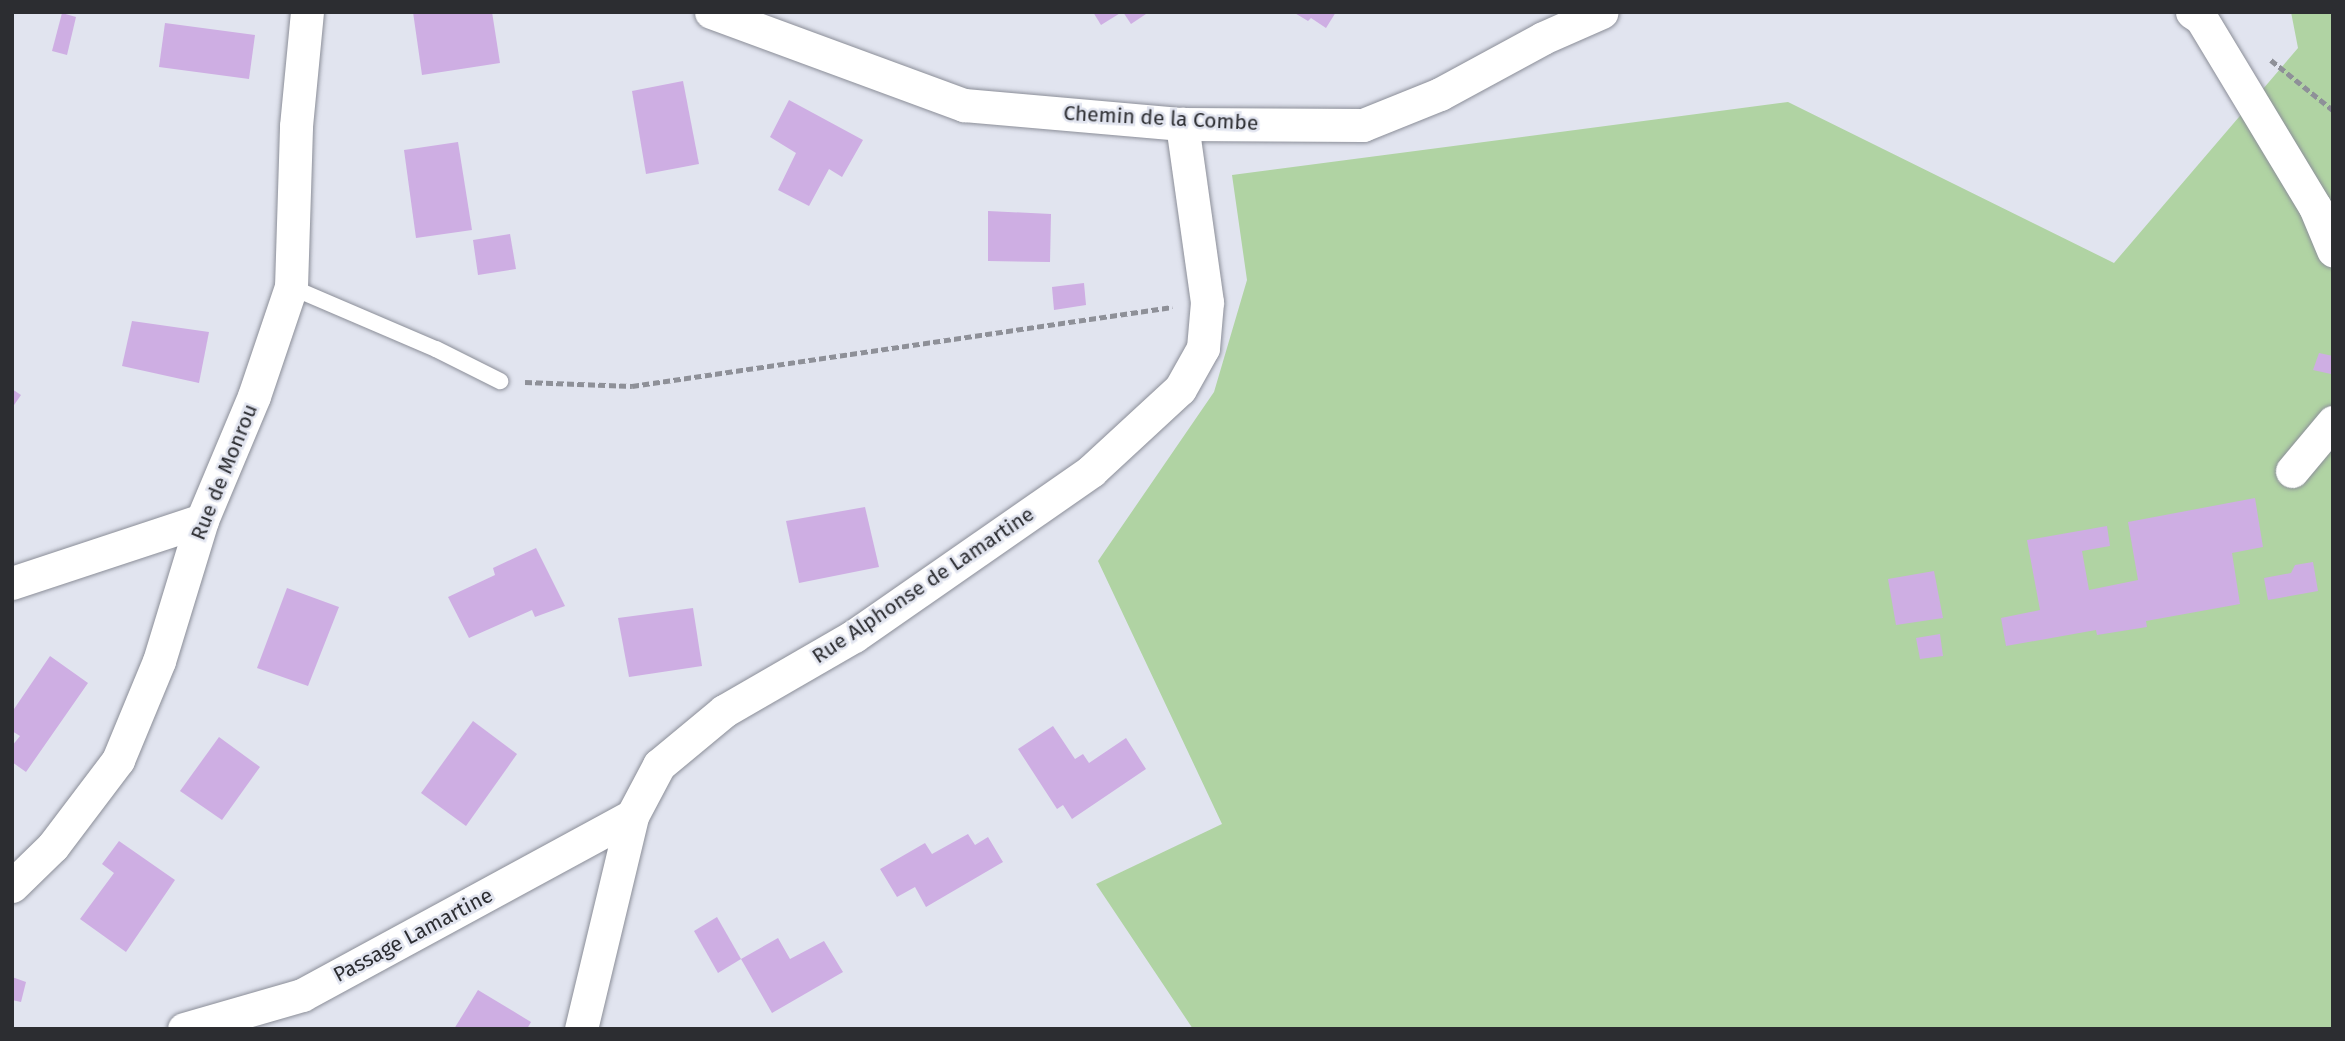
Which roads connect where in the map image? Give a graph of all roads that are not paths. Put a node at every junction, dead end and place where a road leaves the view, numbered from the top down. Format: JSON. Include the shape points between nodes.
{"nodes":[{"id":1,"x":307,"y":12,"type":"edge"},
{"id":2,"x":711,"y":12,"type":"edge"},
{"id":3,"x":1602,"y":12,"type":"edge"},
{"id":4,"x":2192,"y":12,"type":"edge"},
{"id":5,"x":1182,"y":124,"type":"junction"},
{"id":6,"x":2333,"y":250,"type":"edge"},
{"id":7,"x":291,"y":287,"type":"junction"},
{"id":8,"x":500,"y":382,"type":"road end"},
{"id":9,"x":2333,"y":422,"type":"edge"},
{"id":10,"x":2292,"y":471,"type":"dead end"},
{"id":11,"x":202,"y":520,"type":"junction"},
{"id":12,"x":12,"y":583,"type":"edge"},
{"id":13,"x":632,"y":816,"type":"junction"},
{"id":14,"x":12,"y":886,"type":"edge"},
{"id":15,"x":184,"y":1029,"type":"edge"},
{"id":16,"x":581,"y":1029,"type":"edge"}],
"edges":[{"from":1,"to":7,"type":"street","name":"Rue de Monrou","via":[[296,126]]},
{"from":2,"to":5,"type":"street","name":"Chemin de la Combe","via":[[964,105]]},
{"from":3,"to":5,"type":"street","name":"Chemin de la Combe","via":[[1440,94],[1363,125]]},
{"from":4,"to":6,"type":"street","via":[[2201,18],[2315,207]]},
{"from":5,"to":13,"type":"street","name":"Rue Alphonse de Lamartine","via":[[1207,302],[1203,348],[1180,388],[1091,471],[854,636],[724,711],[659,765]]},
{"from":7,"to":8,"type":"lane","via":[[436,349]]},
{"from":7,"to":11,"type":"street","name":"Rue de Monrou","via":[[254,396]]},
{"from":9,"to":10,"type":"street"},
{"from":11,"to":12,"type":"street"},
{"from":11,"to":14,"type":"street","name":"Rue de Monrou","via":[[159,661],[118,760],[53,846]]},
{"from":13,"to":15,"type":"street","name":"Passage Lamartine","via":[[302,995]]},
{"from":13,"to":16,"type":"street","name":"Rue Alphonse de Lamartine"}]}
